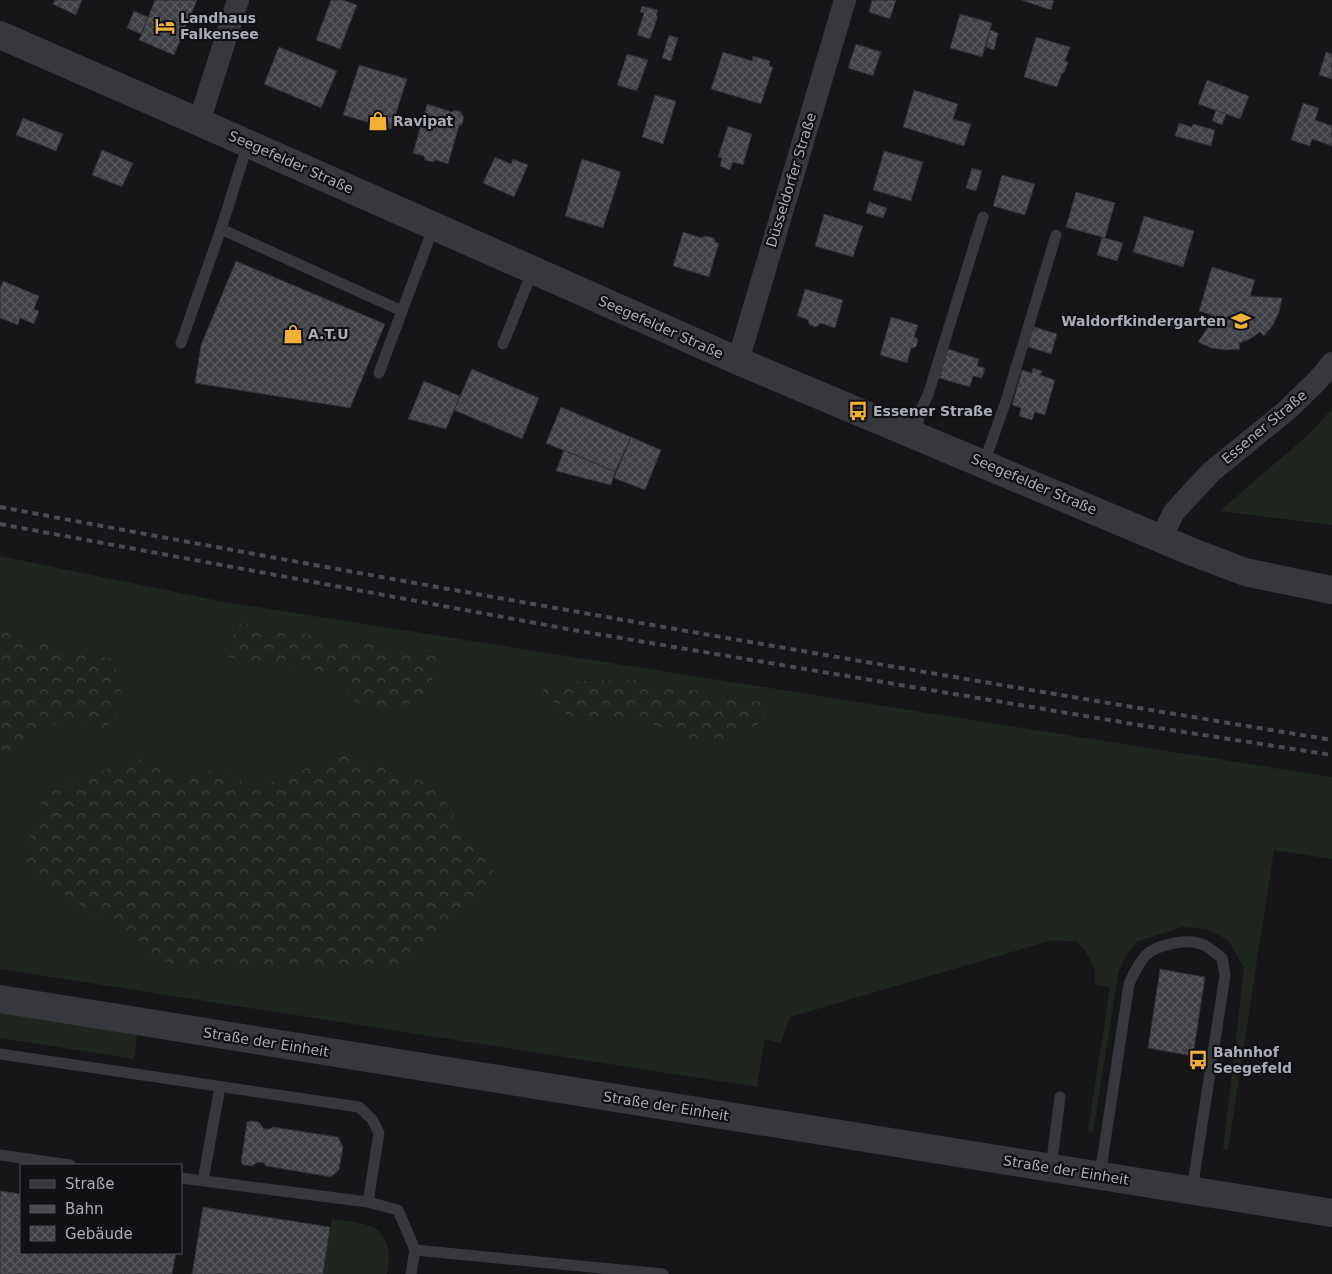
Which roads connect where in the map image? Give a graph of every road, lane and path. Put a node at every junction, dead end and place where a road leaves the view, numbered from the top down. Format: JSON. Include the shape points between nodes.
{"nodes":[{"id":1,"x":238,"y":0,"type":"edge"},
{"id":2,"x":845,"y":0,"type":"edge"},
{"id":3,"x":0,"y":35,"type":"edge"},
{"id":4,"x":199,"y":122,"type":"junction"},
{"id":5,"x":248,"y":143,"type":"junction"},
{"id":6,"x":983,"y":217,"type":"dead end"},
{"id":7,"x":434,"y":226,"type":"junction"},
{"id":8,"x":221,"y":229,"type":"junction"},
{"id":9,"x":1056,"y":235,"type":"dead end"},
{"id":10,"x":533,"y":270,"type":"junction"},
{"id":11,"x":402,"y":311,"type":"junction"},
{"id":12,"x":181,"y":343,"type":"dead end"},
{"id":13,"x":503,"y":344,"type":"dead end"},
{"id":14,"x":738,"y":361,"type":"junction"},
{"id":15,"x":1332,"y":363,"type":"edge"},
{"id":16,"x":379,"y":373,"type":"dead end"},
{"id":17,"x":915,"y":434,"type":"junction"},
{"id":18,"x":984,"y":463,"type":"junction"},
{"id":19,"x":1161,"y":538,"type":"junction"},
{"id":20,"x":1332,"y":590,"type":"edge"},
{"id":21,"x":0,"y":999,"type":"edge"},
{"id":22,"x":0,"y":1054,"type":"edge"},
{"id":23,"x":220,"y":1087,"type":"junction"},
{"id":24,"x":1060,"y":1097,"type":"dead end"},
{"id":25,"x":0,"y":1155,"type":"edge"},
{"id":26,"x":63,"y":1164,"type":"edge"},
{"id":27,"x":1050,"y":1168,"type":"junction"},
{"id":28,"x":1100,"y":1175,"type":"junction"},
{"id":29,"x":182,"y":1178,"type":"edge"},
{"id":30,"x":203,"y":1180,"type":"junction"},
{"id":31,"x":1192,"y":1190,"type":"junction"},
{"id":32,"x":368,"y":1202,"type":"junction"},
{"id":33,"x":1332,"y":1213,"type":"edge"},
{"id":34,"x":415,"y":1250,"type":"junction"},
{"id":35,"x":411,"y":1274,"type":"edge"},
{"id":36,"x":663,"y":1274,"type":"edge"}],
"edges":[{"from":1,"to":4,"type":"street"},
{"from":2,"to":14,"type":"street","name":"Düsseldorfer Straße"},
{"from":3,"to":4,"type":"street","name":"Seegefelder Straße"},
{"from":4,"to":5,"type":"street","name":"Seegefelder Straße"},
{"from":5,"to":7,"type":"street","name":"Seegefelder Straße"},
{"from":5,"to":8,"type":"lane"},
{"from":6,"to":17,"type":"lane"},
{"from":7,"to":10,"type":"street","name":"Seegefelder Straße"},
{"from":7,"to":11,"type":"lane"},
{"from":8,"to":11,"type":"lane"},
{"from":8,"to":12,"type":"lane"},
{"from":9,"to":18,"type":"lane"},
{"from":10,"to":13,"type":"lane"},
{"from":10,"to":14,"type":"street","name":"Seegefelder Straße"},
{"from":11,"to":16,"type":"lane"},
{"from":14,"to":17,"type":"street","name":"Seegefelder Straße"},
{"from":15,"to":19,"type":"street","name":"Essener Straße","via":[[1286,411],[1211,472],[1174,512]]},
{"from":17,"to":18,"type":"street","name":"Seegefelder Straße"},
{"from":18,"to":19,"type":"street","name":"Seegefelder Straße"},
{"from":19,"to":20,"type":"street","name":"Seegefelder Straße","via":[[1245,572]]},
{"from":21,"to":27,"type":"street","name":"Straße der Einheit"},
{"from":22,"to":23,"type":"lane"},
{"from":23,"to":30,"type":"lane"},
{"from":23,"to":32,"type":"lane","via":[[359,1107],[372,1118],[379,1133]]},
{"from":24,"to":27,"type":"lane"},
{"from":25,"to":26,"type":"lane"},
{"from":27,"to":28,"type":"street","name":"Straße der Einheit"},
{"from":28,"to":31,"type":"street","name":"Straße der Einheit"},
{"from":28,"to":31,"type":"lane","via":[[1129,984],[1137,965],[1148,954],[1161,945],[1187,941],[1206,946],[1222,958],[1225,975]]},
{"from":29,"to":30,"type":"lane"},
{"from":30,"to":32,"type":"lane"},
{"from":31,"to":33,"type":"street","name":"Straße der Einheit"},
{"from":32,"to":34,"type":"lane","via":[[398,1210]]},
{"from":34,"to":35,"type":"lane"},
{"from":34,"to":36,"type":"lane"}]}
